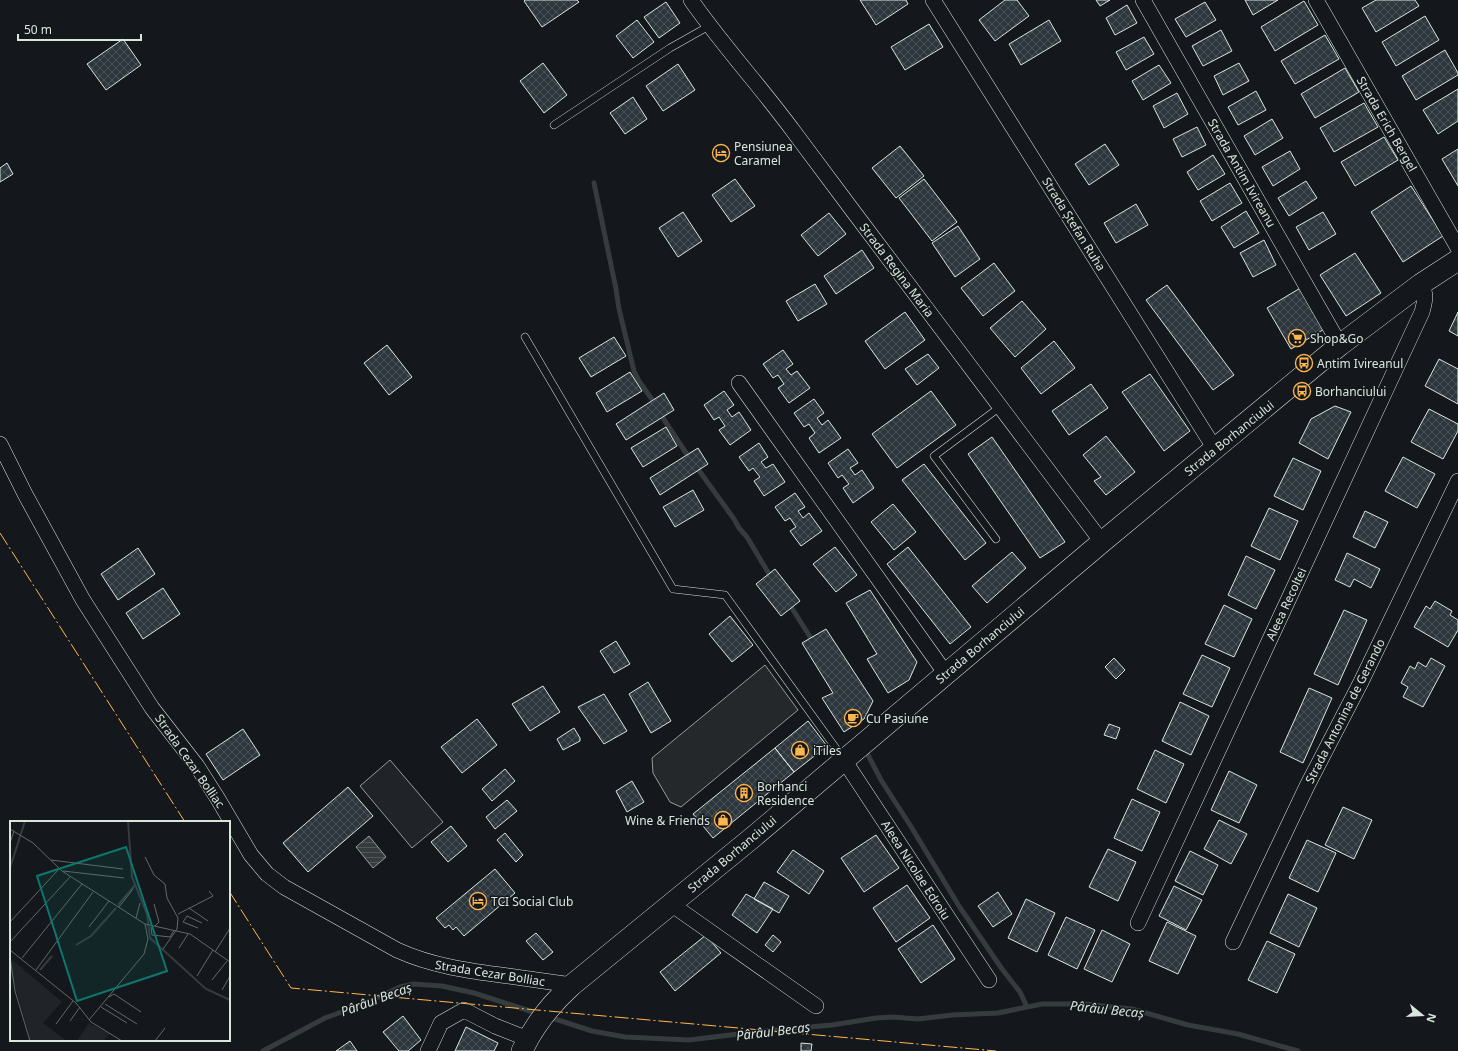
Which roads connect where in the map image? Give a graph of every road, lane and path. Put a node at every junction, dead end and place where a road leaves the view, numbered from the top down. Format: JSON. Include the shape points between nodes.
{"nodes":[{"id":1,"x":691,"y":0,"type":"edge"},
{"id":2,"x":933,"y":0,"type":"edge"},
{"id":3,"x":1143,"y":0,"type":"edge"},
{"id":4,"x":1316,"y":0,"type":"edge"},
{"id":5,"x":709,"y":26,"type":"junction"},
{"id":6,"x":554,"y":125,"type":"dead end"},
{"id":7,"x":1458,"y":248,"type":"edge"},
{"id":8,"x":1458,"y":260,"type":"edge"},
{"id":9,"x":1420,"y":284,"type":"junction"},
{"id":10,"x":526,"y":337,"type":"dead end"},
{"id":11,"x":1340,"y":345,"type":"junction"},
{"id":12,"x":739,"y":383,"type":"dead end"},
{"id":13,"x":1000,"y":407,"type":"junction"},
{"id":14,"x":0,"y":444,"type":"edge"},
{"id":15,"x":1215,"y":449,"type":"junction"},
{"id":16,"x":1458,"y":481,"type":"edge"},
{"id":17,"x":996,"y":539,"type":"dead end"},
{"id":18,"x":1102,"y":542,"type":"junction"},
{"id":19,"x":946,"y":674,"type":"junction"},
{"id":20,"x":844,"y":760,"type":"junction"},
{"id":21,"x":671,"y":904,"type":"junction"},
{"id":22,"x":1138,"y":923,"type":"dead end"},
{"id":23,"x":1232,"y":942,"type":"dead end"},
{"id":24,"x":989,"y":980,"type":"dead end"},
{"id":25,"x":565,"y":992,"type":"junction"},
{"id":26,"x":816,"y":1006,"type":"dead end"},
{"id":27,"x":527,"y":1041,"type":"edge"},
{"id":28,"x":428,"y":1051,"type":"edge"}],
"edges":[{"from":1,"to":5,"type":"street","name":"Strada Regina Maria"},
{"from":2,"to":15,"type":"street","name":"Strada Ștefan Ruha"},
{"from":3,"to":11,"type":"street","name":"Strada Antim Ivireanu"},
{"from":4,"to":7,"type":"street","name":"Strada Erich Bergel"},
{"from":5,"to":6,"type":"lane","via":[[670,48]]},
{"from":5,"to":13,"type":"street","name":"Strada Regina Maria","via":[[766,94]]},
{"from":8,"to":9,"type":"main road","name":"Strada Borhanciului"},
{"from":9,"to":11,"type":"main road","name":"Strada Borhanciului"},
{"from":9,"to":22,"type":"street","name":"Aleea Recoltei","via":[[1425,290],[1422,312]]},
{"from":10,"to":20,"type":"lane","via":[[673,589],[724,595]]},
{"from":11,"to":15,"type":"main road","name":"Strada Borhanciului"},
{"from":12,"to":19,"type":"street"},
{"from":13,"to":17,"type":"lane","via":[[934,456]]},
{"from":13,"to":18,"type":"street","name":"Strada Regina Maria"},
{"from":14,"to":25,"type":"street","name":"Strada Cezar Bolliac","via":[[28,501],[83,600],[152,708],[197,766],[251,855],[267,874],[290,890],[415,959]]},
{"from":15,"to":18,"type":"main road","name":"Strada Borhanciului"},
{"from":16,"to":23,"type":"street","name":"Strada Antonina de Gerando"},
{"from":18,"to":19,"type":"main road","name":"Strada Borhanciului"},
{"from":19,"to":20,"type":"main road","name":"Strada Borhanciului"},
{"from":20,"to":21,"type":"main road","name":"Strada Borhanciului"},
{"from":20,"to":24,"type":"street","name":"Aleea Nicolae Edroiu"},
{"from":21,"to":25,"type":"main road","name":"Strada Borhanciului"},
{"from":21,"to":26,"type":"street"},
{"from":25,"to":27,"type":"main road","name":"Strada Borhanciului"},
{"from":27,"to":28,"type":"street","via":[[464,1010],[441,1023]]}]}
